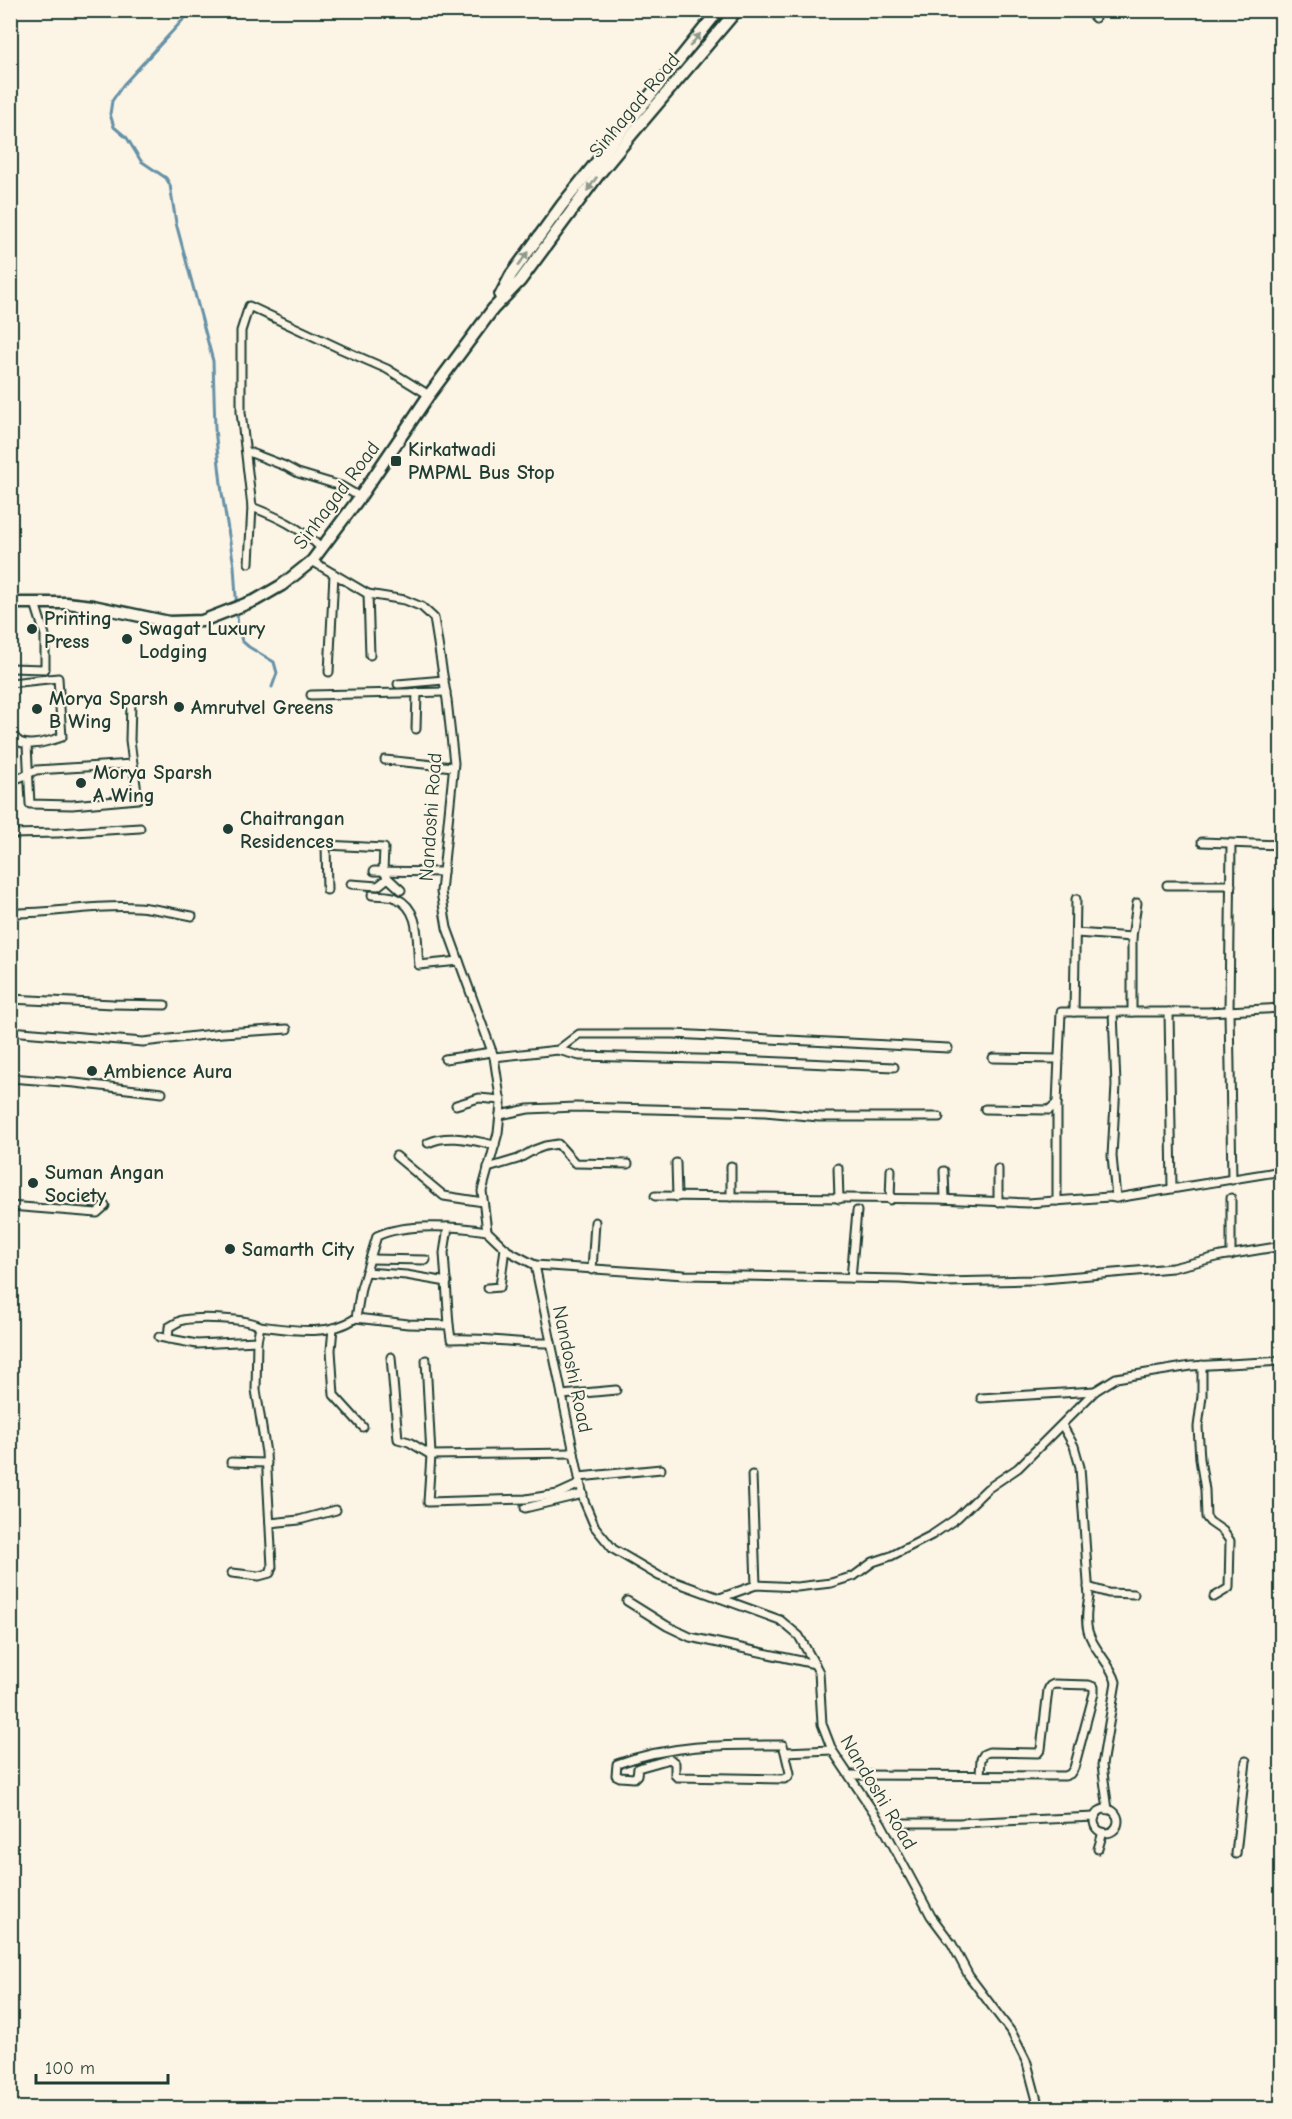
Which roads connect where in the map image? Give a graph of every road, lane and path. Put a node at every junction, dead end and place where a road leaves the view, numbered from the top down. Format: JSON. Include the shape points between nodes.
{"nodes":[{"id":1,"x":719,"y":10,"type":"edge"},
{"id":2,"x":737,"y":10,"type":"edge"},
{"id":3,"x":1087,"y":10,"type":"edge"},
{"id":4,"x":1095,"y":18,"type":"dead end"},
{"id":5,"x":493,"y":309,"type":"junction"},
{"id":6,"x":429,"y":395,"type":"junction"},
{"id":7,"x":246,"y":451,"type":"junction"},
{"id":8,"x":360,"y":497,"type":"junction"},
{"id":9,"x":252,"y":506,"type":"junction"},
{"id":10,"x":321,"y":548,"type":"junction"},
{"id":11,"x":312,"y":561,"type":"junction"},
{"id":12,"x":249,"y":562,"type":"dead end"},
{"id":13,"x":334,"y":574,"type":"junction"},
{"id":14,"x":368,"y":594,"type":"junction"},
{"id":15,"x":10,"y":603,"type":"edge"},
{"id":16,"x":35,"y":603,"type":"junction"},
{"id":17,"x":369,"y":655,"type":"dead end"},
{"id":18,"x":10,"y":668,"type":"edge"},
{"id":19,"x":330,"y":672,"type":"dead end"},
{"id":20,"x":444,"y":680,"type":"junction"},
{"id":21,"x":10,"y":683,"type":"edge"},
{"id":22,"x":398,"y":684,"type":"dead end"},
{"id":23,"x":417,"y":692,"type":"junction"},
{"id":24,"x":446,"y":692,"type":"junction"},
{"id":25,"x":311,"y":695,"type":"dead end"},
{"id":26,"x":131,"y":703,"type":"dead end"},
{"id":27,"x":10,"y":710,"type":"edge"},
{"id":28,"x":416,"y":729,"type":"dead end"},
{"id":29,"x":27,"y":745,"type":"junction"},
{"id":30,"x":385,"y":760,"type":"dead end"},
{"id":31,"x":133,"y":764,"type":"junction"},
{"id":32,"x":453,"y":767,"type":"junction"},
{"id":33,"x":28,"y":774,"type":"junction"},
{"id":34,"x":10,"y":780,"type":"edge"},
{"id":35,"x":140,"y":828,"type":"dead end"},
{"id":36,"x":10,"y":834,"type":"edge"},
{"id":37,"x":1202,"y":842,"type":"dead end"},
{"id":38,"x":1231,"y":844,"type":"junction"},
{"id":39,"x":1281,"y":844,"type":"edge"},
{"id":40,"x":383,"y":871,"type":"junction"},
{"id":41,"x":443,"y":872,"type":"junction"},
{"id":42,"x":388,"y":878,"type":"junction"},
{"id":43,"x":351,"y":884,"type":"dead end"},
{"id":44,"x":372,"y":885,"type":"junction"},
{"id":45,"x":1167,"y":885,"type":"dead end"},
{"id":46,"x":1231,"y":885,"type":"junction"},
{"id":47,"x":327,"y":890,"type":"dead end"},
{"id":48,"x":401,"y":890,"type":"dead end"},
{"id":49,"x":372,"y":895,"type":"dead end"},
{"id":50,"x":1076,"y":899,"type":"dead end"},
{"id":51,"x":1137,"y":903,"type":"dead end"},
{"id":52,"x":1279,"y":912,"type":"dead end"},
{"id":53,"x":10,"y":913,"type":"edge"},
{"id":54,"x":192,"y":916,"type":"dead end"},
{"id":55,"x":1076,"y":933,"type":"junction"},
{"id":56,"x":1132,"y":937,"type":"junction"},
{"id":57,"x":459,"y":961,"type":"junction"},
{"id":58,"x":10,"y":999,"type":"edge"},
{"id":59,"x":165,"y":1005,"type":"dead end"},
{"id":60,"x":1281,"y":1008,"type":"edge"},
{"id":61,"x":1229,"y":1011,"type":"junction"},
{"id":62,"x":1074,"y":1012,"type":"junction"},
{"id":63,"x":1113,"y":1012,"type":"junction"},
{"id":64,"x":1132,"y":1012,"type":"junction"},
{"id":65,"x":1169,"y":1012,"type":"junction"},
{"id":66,"x":1281,"y":1021,"type":"edge"},
{"id":67,"x":287,"y":1029,"type":"dead end"},
{"id":68,"x":10,"y":1031,"type":"edge"},
{"id":69,"x":948,"y":1048,"type":"dead end"},
{"id":70,"x":558,"y":1050,"type":"junction"},
{"id":71,"x":493,"y":1055,"type":"junction"},
{"id":72,"x":993,"y":1058,"type":"dead end"},
{"id":73,"x":445,"y":1059,"type":"dead end"},
{"id":74,"x":1059,"y":1059,"type":"junction"},
{"id":75,"x":894,"y":1067,"type":"dead end"},
{"id":76,"x":10,"y":1078,"type":"edge"},
{"id":77,"x":162,"y":1093,"type":"dead end"},
{"id":78,"x":501,"y":1100,"type":"junction"},
{"id":79,"x":1057,"y":1103,"type":"junction"},
{"id":80,"x":456,"y":1105,"type":"dead end"},
{"id":81,"x":985,"y":1109,"type":"dead end"},
{"id":82,"x":500,"y":1115,"type":"junction"},
{"id":83,"x":939,"y":1117,"type":"dead end"},
{"id":84,"x":428,"y":1143,"type":"dead end"},
{"id":85,"x":495,"y":1145,"type":"junction"},
{"id":86,"x":396,"y":1156,"type":"dead end"},
{"id":87,"x":676,"y":1163,"type":"dead end"},
{"id":88,"x":628,"y":1164,"type":"dead end"},
{"id":89,"x":731,"y":1166,"type":"dead end"},
{"id":90,"x":488,"y":1168,"type":"junction"},
{"id":91,"x":838,"y":1168,"type":"dead end"},
{"id":92,"x":998,"y":1168,"type":"dead end"},
{"id":93,"x":891,"y":1170,"type":"dead end"},
{"id":94,"x":944,"y":1171,"type":"dead end"},
{"id":95,"x":1281,"y":1171,"type":"edge"},
{"id":96,"x":1232,"y":1180,"type":"junction"},
{"id":97,"x":1172,"y":1188,"type":"junction"},
{"id":98,"x":655,"y":1196,"type":"dead end"},
{"id":99,"x":677,"y":1197,"type":"junction"},
{"id":100,"x":730,"y":1197,"type":"junction"},
{"id":101,"x":1231,"y":1197,"type":"dead end"},
{"id":102,"x":1116,"y":1198,"type":"junction"},
{"id":103,"x":839,"y":1199,"type":"junction"},
{"id":104,"x":945,"y":1199,"type":"junction"},
{"id":105,"x":890,"y":1200,"type":"junction"},
{"id":106,"x":1057,"y":1201,"type":"junction"},
{"id":107,"x":483,"y":1202,"type":"junction"},
{"id":108,"x":998,"y":1202,"type":"junction"},
{"id":109,"x":10,"y":1206,"type":"edge"},
{"id":110,"x":105,"y":1206,"type":"dead end"},
{"id":111,"x":856,"y":1211,"type":"dead end"},
{"id":112,"x":595,"y":1222,"type":"dead end"},
{"id":113,"x":448,"y":1227,"type":"junction"},
{"id":114,"x":487,"y":1231,"type":"junction"},
{"id":115,"x":1281,"y":1246,"type":"edge"},
{"id":116,"x":505,"y":1248,"type":"junction"},
{"id":117,"x":1231,"y":1255,"type":"junction"},
{"id":118,"x":370,"y":1259,"type":"junction"},
{"id":119,"x":426,"y":1260,"type":"dead end"},
{"id":120,"x":535,"y":1265,"type":"junction"},
{"id":121,"x":592,"y":1270,"type":"junction"},
{"id":122,"x":366,"y":1272,"type":"junction"},
{"id":123,"x":850,"y":1278,"type":"junction"},
{"id":124,"x":447,"y":1282,"type":"junction"},
{"id":125,"x":488,"y":1288,"type":"dead end"},
{"id":126,"x":356,"y":1318,"type":"junction"},
{"id":127,"x":449,"y":1325,"type":"junction"},
{"id":128,"x":263,"y":1327,"type":"junction"},
{"id":129,"x":333,"y":1328,"type":"junction"},
{"id":130,"x":159,"y":1337,"type":"dead end"},
{"id":131,"x":168,"y":1339,"type":"junction"},
{"id":132,"x":257,"y":1341,"type":"junction"},
{"id":133,"x":551,"y":1343,"type":"junction"},
{"id":134,"x":391,"y":1357,"type":"dead end"},
{"id":135,"x":426,"y":1360,"type":"dead end"},
{"id":136,"x":1281,"y":1362,"type":"edge"},
{"id":137,"x":1202,"y":1365,"type":"junction"},
{"id":138,"x":616,"y":1390,"type":"dead end"},
{"id":139,"x":1095,"y":1391,"type":"junction"},
{"id":140,"x":562,"y":1395,"type":"junction"},
{"id":141,"x":981,"y":1398,"type":"dead end"},
{"id":142,"x":1062,"y":1425,"type":"junction"},
{"id":143,"x":363,"y":1427,"type":"dead end"},
{"id":144,"x":574,"y":1453,"type":"junction"},
{"id":145,"x":431,"y":1455,"type":"junction"},
{"id":146,"x":231,"y":1462,"type":"dead end"},
{"id":147,"x":267,"y":1463,"type":"junction"},
{"id":148,"x":661,"y":1469,"type":"dead end"},
{"id":149,"x":752,"y":1475,"type":"dead end"},
{"id":150,"x":580,"y":1480,"type":"junction"},
{"id":151,"x":582,"y":1494,"type":"junction"},
{"id":152,"x":525,"y":1508,"type":"dead end"},
{"id":153,"x":336,"y":1510,"type":"dead end"},
{"id":154,"x":270,"y":1523,"type":"junction"},
{"id":155,"x":232,"y":1573,"type":"dead end"},
{"id":156,"x":756,"y":1585,"type":"junction"},
{"id":157,"x":1088,"y":1587,"type":"junction"},
{"id":158,"x":1134,"y":1594,"type":"dead end"},
{"id":159,"x":1214,"y":1597,"type":"dead end"},
{"id":160,"x":720,"y":1598,"type":"junction"},
{"id":161,"x":627,"y":1601,"type":"dead end"},
{"id":162,"x":815,"y":1664,"type":"junction"},
{"id":163,"x":832,"y":1750,"type":"junction"},
{"id":164,"x":785,"y":1752,"type":"junction"},
{"id":165,"x":1246,"y":1761,"type":"dead end"},
{"id":166,"x":850,"y":1774,"type":"junction"},
{"id":167,"x":980,"y":1775,"type":"junction"},
{"id":168,"x":1108,"y":1810,"type":"junction"},
{"id":169,"x":1095,"y":1817,"type":"junction"},
{"id":170,"x":901,"y":1823,"type":"dead end"},
{"id":171,"x":1103,"y":1832,"type":"junction"},
{"id":172,"x":1098,"y":1849,"type":"dead end"},
{"id":173,"x":1236,"y":1854,"type":"dead end"},
{"id":174,"x":1039,"y":2109,"type":"edge"}],
"edges":[{"from":5,"to":1,"type":"main road","name":"Sinhagad Road","one_way":true,"via":[[511,275],[562,205]]},
{"from":2,"to":5,"type":"main road","name":"Sinhagad Road","one_way":true,"via":[[599,174],[520,280]]},
{"from":3,"to":4,"type":"street"},
{"from":5,"to":6,"type":"main road","name":"Sinhagad Road"},
{"from":6,"to":7,"type":"street","via":[[387,369],[249,306],[241,331],[241,412]]},
{"from":6,"to":8,"type":"main road","name":"Sinhagad Road"},
{"from":7,"to":8,"type":"street","via":[[341,486]]},
{"from":7,"to":9,"type":"street"},
{"from":8,"to":10,"type":"main road","name":"Sinhagad Road"},
{"from":9,"to":10,"type":"street","via":[[284,520]]},
{"from":9,"to":12,"type":"street"},
{"from":10,"to":11,"type":"main road","name":"Sinhagad Road"},
{"from":11,"to":13,"type":"street","name":"Nandoshi Road"},
{"from":11,"to":16,"type":"main road","name":"Sinhagad Road","via":[[256,600],[202,621],[169,622],[93,606]]},
{"from":13,"to":14,"type":"street","name":"Nandoshi Road"},
{"from":13,"to":19,"type":"street"},
{"from":14,"to":17,"type":"street"},
{"from":14,"to":20,"type":"street","name":"Nandoshi Road","via":[[405,600],[422,607],[434,618]]},
{"from":15,"to":16,"type":"main road","name":"Sinhagad Road"},
{"from":16,"to":18,"type":"street","via":[[45,635],[45,669]]},
{"from":20,"to":22,"type":"street"},
{"from":20,"to":24,"type":"street","name":"Nandoshi Road"},
{"from":21,"to":29,"type":"street","via":[[58,678],[62,737]]},
{"from":23,"to":24,"type":"street"},
{"from":23,"to":25,"type":"street"},
{"from":23,"to":28,"type":"street"},
{"from":24,"to":32,"type":"street","name":"Nandoshi Road"},
{"from":26,"to":31,"type":"street"},
{"from":27,"to":29,"type":"street","via":[[12,734]]},
{"from":29,"to":33,"type":"street"},
{"from":30,"to":32,"type":"street"},
{"from":31,"to":33,"type":"street","via":[[36,770]]},
{"from":31,"to":33,"type":"street","via":[[138,799],[30,804]]},
{"from":32,"to":41,"type":"street","name":"Nandoshi Road"},
{"from":33,"to":34,"type":"street"},
{"from":35,"to":36,"type":"street"},
{"from":37,"to":38,"type":"street"},
{"from":38,"to":39,"type":"street"},
{"from":38,"to":46,"type":"street"},
{"from":40,"to":41,"type":"street"},
{"from":40,"to":42,"type":"street"},
{"from":40,"to":44,"type":"street","via":[[373,874]]},
{"from":40,"to":47,"type":"street","via":[[384,848],[326,845]]},
{"from":41,"to":57,"type":"street","name":"Nandoshi Road","via":[[441,892],[447,928]]},
{"from":42,"to":44,"type":"street","via":[[378,886]]},
{"from":42,"to":48,"type":"street"},
{"from":43,"to":44,"type":"street"},
{"from":45,"to":46,"type":"street"},
{"from":46,"to":61,"type":"street"},
{"from":49,"to":57,"type":"street","via":[[396,898],[411,910],[419,965]]},
{"from":50,"to":55,"type":"street"},
{"from":51,"to":56,"type":"street"},
{"from":52,"to":60,"type":"street"},
{"from":53,"to":54,"type":"street","via":[[137,907]]},
{"from":55,"to":56,"type":"street"},
{"from":55,"to":62,"type":"street"},
{"from":56,"to":64,"type":"street"},
{"from":57,"to":71,"type":"street","name":"Nandoshi Road"},
{"from":58,"to":59,"type":"street"},
{"from":60,"to":61,"type":"street"},
{"from":60,"to":66,"type":"street"},
{"from":61,"to":65,"type":"street"},
{"from":61,"to":96,"type":"street"},
{"from":62,"to":63,"type":"street"},
{"from":62,"to":74,"type":"street","via":[[1061,1012]]},
{"from":63,"to":64,"type":"street"},
{"from":63,"to":102,"type":"street","via":[[1116,1085],[1112,1156]]},
{"from":64,"to":65,"type":"street"},
{"from":65,"to":97,"type":"street"},
{"from":67,"to":68,"type":"street","via":[[143,1042]]},
{"from":69,"to":70,"type":"street","via":[[674,1034],[579,1034]]},
{"from":70,"to":71,"type":"street"},
{"from":70,"to":75,"type":"street","via":[[580,1056]]},
{"from":71,"to":73,"type":"street"},
{"from":71,"to":78,"type":"street","name":"Nandoshi Road"},
{"from":72,"to":74,"type":"street"},
{"from":74,"to":79,"type":"street"},
{"from":76,"to":77,"type":"street"},
{"from":78,"to":80,"type":"street","via":[[479,1098]]},
{"from":78,"to":82,"type":"street","name":"Nandoshi Road"},
{"from":79,"to":81,"type":"street","via":[[1049,1110]]},
{"from":79,"to":106,"type":"street"},
{"from":82,"to":83,"type":"street","via":[[528,1109],[576,1107],[819,1117]]},
{"from":82,"to":85,"type":"street","name":"Nandoshi Road"},
{"from":84,"to":85,"type":"street","via":[[459,1138]]},
{"from":85,"to":90,"type":"street","name":"Nandoshi Road"},
{"from":86,"to":107,"type":"street","via":[[444,1196]]},
{"from":87,"to":99,"type":"street"},
{"from":88,"to":90,"type":"street","via":[[575,1163],[558,1144]]},
{"from":89,"to":100,"type":"street"},
{"from":90,"to":107,"type":"street","name":"Nandoshi Road"},
{"from":91,"to":103,"type":"street"},
{"from":92,"to":108,"type":"street"},
{"from":93,"to":105,"type":"street"},
{"from":94,"to":104,"type":"street"},
{"from":95,"to":96,"type":"street"},
{"from":96,"to":97,"type":"street"},
{"from":97,"to":102,"type":"street"},
{"from":98,"to":99,"type":"street"},
{"from":99,"to":100,"type":"street"},
{"from":100,"to":103,"type":"street"},
{"from":101,"to":117,"type":"street"},
{"from":102,"to":106,"type":"street"},
{"from":103,"to":105,"type":"street"},
{"from":104,"to":105,"type":"street"},
{"from":104,"to":108,"type":"street"},
{"from":106,"to":108,"type":"street"},
{"from":107,"to":114,"type":"street","name":"Nandoshi Road"},
{"from":109,"to":110,"type":"street","via":[[97,1213]]},
{"from":111,"to":123,"type":"street"},
{"from":112,"to":121,"type":"street"},
{"from":113,"to":114,"type":"street"},
{"from":113,"to":118,"type":"street","via":[[390,1230],[376,1236]]},
{"from":113,"to":124,"type":"street","via":[[444,1253]]},
{"from":114,"to":116,"type":"street"},
{"from":115,"to":117,"type":"street"},
{"from":116,"to":120,"type":"street"},
{"from":116,"to":125,"type":"street","via":[[500,1287]]},
{"from":117,"to":123,"type":"street","via":[[1172,1268],[1032,1280]]},
{"from":118,"to":119,"type":"street"},
{"from":118,"to":122,"type":"street"},
{"from":120,"to":121,"type":"street"},
{"from":120,"to":133,"type":"street","name":"Nandoshi Road"},
{"from":121,"to":123,"type":"street"},
{"from":122,"to":124,"type":"street"},
{"from":122,"to":126,"type":"street"},
{"from":124,"to":127,"type":"street"},
{"from":126,"to":127,"type":"street"},
{"from":126,"to":129,"type":"street"},
{"from":127,"to":133,"type":"street","via":[[451,1339]]},
{"from":128,"to":129,"type":"street","via":[[306,1332]]},
{"from":128,"to":131,"type":"street","via":[[228,1319],[183,1320],[170,1327]]},
{"from":128,"to":132,"type":"street"},
{"from":129,"to":143,"type":"street","via":[[330,1350],[334,1395]]},
{"from":130,"to":131,"type":"street"},
{"from":131,"to":132,"type":"street","via":[[198,1344]]},
{"from":132,"to":147,"type":"street","via":[[256,1390]]},
{"from":133,"to":140,"type":"street","name":"Nandoshi Road"},
{"from":134,"to":145,"type":"street","via":[[398,1439]]},
{"from":135,"to":145,"type":"street"},
{"from":136,"to":137,"type":"street"},
{"from":137,"to":139,"type":"street","via":[[1116,1378]]},
{"from":137,"to":159,"type":"street","via":[[1198,1427],[1206,1517],[1230,1542],[1229,1588]]},
{"from":138,"to":140,"type":"street"},
{"from":139,"to":141,"type":"street"},
{"from":139,"to":142,"type":"street"},
{"from":140,"to":144,"type":"street","name":"Nandoshi Road"},
{"from":142,"to":156,"type":"street","via":[[1018,1468],[987,1489],[957,1518],[854,1576],[797,1587]]},
{"from":142,"to":157,"type":"street","via":[[1080,1467]]},
{"from":144,"to":145,"type":"street"},
{"from":144,"to":150,"type":"street","name":"Nandoshi Road"},
{"from":145,"to":150,"type":"street","via":[[428,1502],[526,1499],[558,1494]]},
{"from":146,"to":147,"type":"street"},
{"from":147,"to":154,"type":"street"},
{"from":148,"to":150,"type":"street"},
{"from":149,"to":156,"type":"street"},
{"from":150,"to":151,"type":"street","name":"Nandoshi Road"},
{"from":151,"to":152,"type":"street"},
{"from":151,"to":160,"type":"street","name":"Nandoshi Road","via":[[595,1527],[613,1549],[659,1576]]},
{"from":153,"to":154,"type":"street"},
{"from":154,"to":155,"type":"street","via":[[270,1573]]},
{"from":156,"to":160,"type":"street"},
{"from":157,"to":158,"type":"street"},
{"from":157,"to":168,"type":"street","via":[[1088,1632],[1116,1682],[1102,1765]]},
{"from":160,"to":162,"type":"street","name":"Nandoshi Road","via":[[780,1620],[799,1636]]},
{"from":161,"to":162,"type":"street","via":[[690,1637]]},
{"from":162,"to":163,"type":"street","name":"Nandoshi Road","via":[[819,1672],[822,1724]]},
{"from":163,"to":164,"type":"street"},
{"from":163,"to":166,"type":"street","name":"Nandoshi Road"},
{"from":164,"to":164,"type":"street","via":[[790,1773],[784,1779],[677,1777],[675,1763],[670,1759],[638,1768],[636,1777],[616,1775],[617,1764],[665,1750],[783,1744]]},
{"from":165,"to":173,"type":"street"},
{"from":166,"to":167,"type":"street"},
{"from":166,"to":174,"type":"street","name":"Nandoshi Road","via":[[931,1916],[976,1987],[1012,2033],[1027,2063]]},
{"from":167,"to":167,"type":"street","via":[[1070,1774],[1094,1687],[1050,1686],[1038,1753],[989,1752],[981,1759]]},
{"from":168,"to":169,"type":"street"},
{"from":168,"to":171,"type":"street","via":[[1117,1816],[1118,1824],[1114,1830]]},
{"from":169,"to":170,"type":"street"},
{"from":169,"to":171,"type":"street","via":[[1097,1828]]},
{"from":171,"to":172,"type":"street"}]}
